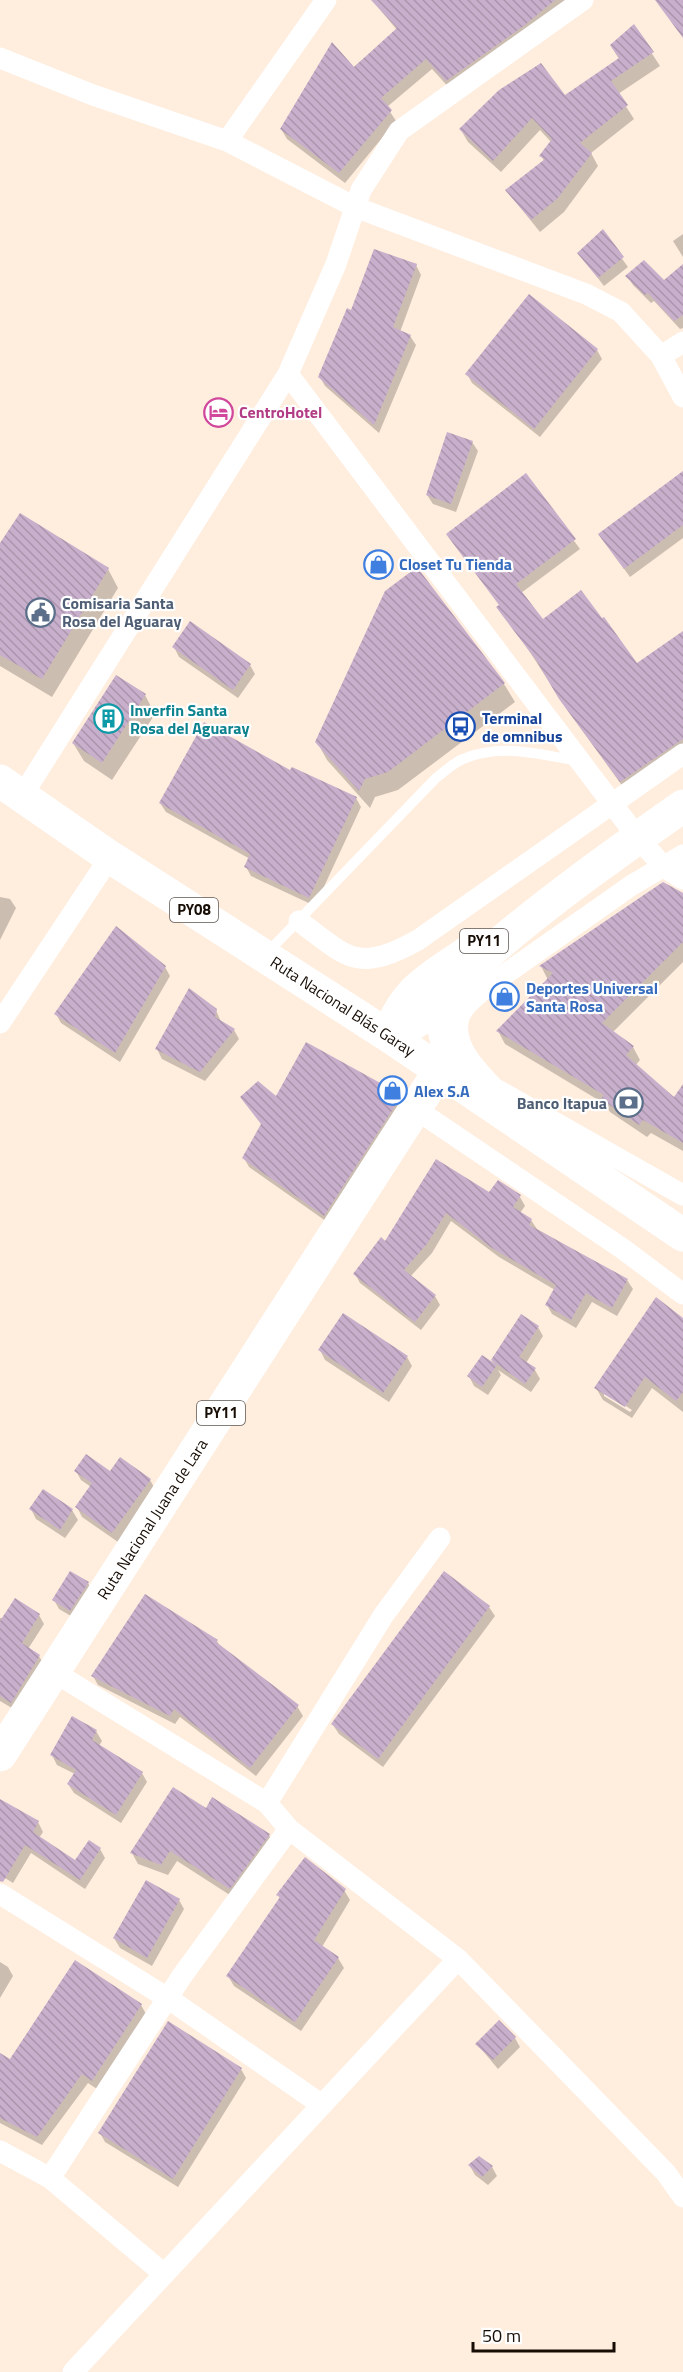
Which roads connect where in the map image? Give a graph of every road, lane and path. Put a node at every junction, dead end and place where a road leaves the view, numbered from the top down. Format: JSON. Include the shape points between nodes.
{"nodes":[{"id":1,"x":326,"y":0,"type":"edge"},
{"id":2,"x":583,"y":0,"type":"edge"},
{"id":3,"x":0,"y":58,"type":"edge"},
{"id":4,"x":226,"y":141,"type":"junction"},
{"id":5,"x":355,"y":207,"type":"junction"},
{"id":6,"x":683,"y":342,"type":"edge"},
{"id":7,"x":661,"y":356,"type":"junction"},
{"id":8,"x":288,"y":374,"type":"junction"},
{"id":9,"x":683,"y":397,"type":"edge"},
{"id":10,"x":683,"y":754,"type":"edge"},
{"id":11,"x":580,"y":761,"type":"junction"},
{"id":12,"x":11,"y":789,"type":"edge"},
{"id":13,"x":612,"y":804,"type":"junction"},
{"id":14,"x":683,"y":806,"type":"edge"},
{"id":15,"x":638,"y":838,"type":"junction"},
{"id":16,"x":683,"y":855,"type":"edge"},
{"id":17,"x":110,"y":857,"type":"junction"},
{"id":18,"x":664,"y":867,"type":"junction"},
{"id":19,"x":683,"y":879,"type":"edge"},
{"id":20,"x":299,"y":921,"type":"junction"},
{"id":21,"x":266,"y":955,"type":"junction"},
{"id":22,"x":437,"y":987,"type":"junction"},
{"id":23,"x":324,"y":993,"type":"junction"},
{"id":24,"x":0,"y":1023,"type":"edge"},
{"id":25,"x":389,"y":1036,"type":"junction"},
{"id":26,"x":440,"y":1070,"type":"junction"},
{"id":27,"x":482,"y":1098,"type":"junction"},
{"id":28,"x":417,"y":1110,"type":"junction"},
{"id":29,"x":683,"y":1195,"type":"edge"},
{"id":30,"x":683,"y":1235,"type":"edge"},
{"id":31,"x":683,"y":1294,"type":"edge"},
{"id":32,"x":440,"y":1538,"type":"dead end"},
{"id":33,"x":54,"y":1671,"type":"junction"},
{"id":34,"x":0,"y":1755,"type":"edge"},
{"id":35,"x":267,"y":1803,"type":"junction"},
{"id":36,"x":289,"y":1829,"type":"junction"},
{"id":37,"x":0,"y":1894,"type":"edge"},
{"id":38,"x":458,"y":1959,"type":"junction"},
{"id":39,"x":168,"y":1999,"type":"junction"},
{"id":40,"x":322,"y":2105,"type":"junction"},
{"id":41,"x":0,"y":2151,"type":"edge"},
{"id":42,"x":50,"y":2178,"type":"junction"},
{"id":43,"x":681,"y":2190,"type":"edge"},
{"id":44,"x":164,"y":2274,"type":"junction"},
{"id":45,"x":73,"y":2372,"type":"edge"}],
"edges":[{"from":1,"to":4,"type":"street"},
{"from":2,"to":5,"type":"street","via":[[399,131],[361,190]]},
{"from":3,"to":4,"type":"street"},
{"from":4,"to":5,"type":"street"},
{"from":5,"to":7,"type":"street","via":[[586,294],[621,312]]},
{"from":5,"to":8,"type":"street","via":[[336,264]]},
{"from":6,"to":7,"type":"street"},
{"from":7,"to":9,"type":"street"},
{"from":8,"to":11,"type":"street"},
{"from":8,"to":12,"type":"street"},
{"from":10,"to":13,"type":"street"},
{"from":11,"to":13,"type":"street"},
{"from":11,"to":20,"type":"lane","via":[[518,751],[461,759],[436,778]]},
{"from":12,"to":17,"type":"highway","name":"Ruta Nacional Blás Garay","number":"PY08"},
{"from":13,"to":15,"type":"street"},
{"from":13,"to":20,"type":"street","via":[[418,940],[388,956],[354,958]]},
{"from":14,"to":15,"type":"highway","number":"PY11"},
{"from":15,"to":18,"type":"street"},
{"from":15,"to":22,"type":"highway","number":"PY11"},
{"from":16,"to":18,"type":"street"},
{"from":17,"to":21,"type":"highway","name":"Ruta Nacional Blás Garay","number":"PY08"},
{"from":17,"to":24,"type":"street"},
{"from":18,"to":19,"type":"street"},
{"from":18,"to":29,"type":"street","via":[[632,885],[484,989],[465,1007],[458,1022],[461,1044],[474,1067],[494,1088]]},
{"from":20,"to":21,"type":"lane"},
{"from":21,"to":23,"type":"highway","name":"Ruta Nacional Blás Garay","number":"PY08"},
{"from":22,"to":23,"type":"highway","via":[[413,987],[378,998]]},
{"from":22,"to":25,"type":"highway","number":"PY11","via":[[411,993],[400,1006]]},
{"from":22,"to":27,"type":"highway","via":[[445,1043]]},
{"from":23,"to":25,"type":"highway","name":"Ruta Nacional Blás Garay","number":"PY08"},
{"from":25,"to":26,"type":"highway","name":"Ruta Nacional Blás Garay","number":"PY08"},
{"from":26,"to":27,"type":"highway","name":"Ruta Nacional Blás Garay","number":"PY08"},
{"from":26,"to":28,"type":"highway","name":"Ruta Nacional Juana de Lara","number":"PY11"},
{"from":27,"to":30,"type":"highway","name":"Ruta Nacional Blás Garay","number":"PY08"},
{"from":28,"to":31,"type":"street"},
{"from":28,"to":33,"type":"highway","name":"Ruta Nacional Juana de Lara","number":"PY11"},
{"from":32,"to":35,"type":"street","via":[[384,1616]]},
{"from":33,"to":34,"type":"highway","name":"Ruta Nacional Juana de Lara","number":"PY11"},
{"from":33,"to":35,"type":"street"},
{"from":35,"to":36,"type":"street"},
{"from":36,"to":38,"type":"street"},
{"from":36,"to":39,"type":"street"},
{"from":37,"to":39,"type":"street"},
{"from":38,"to":40,"type":"street"},
{"from":38,"to":43,"type":"street"},
{"from":39,"to":40,"type":"street"},
{"from":39,"to":42,"type":"street"},
{"from":40,"to":44,"type":"street"},
{"from":41,"to":42,"type":"street"},
{"from":42,"to":44,"type":"street"},
{"from":44,"to":45,"type":"street"}]}
